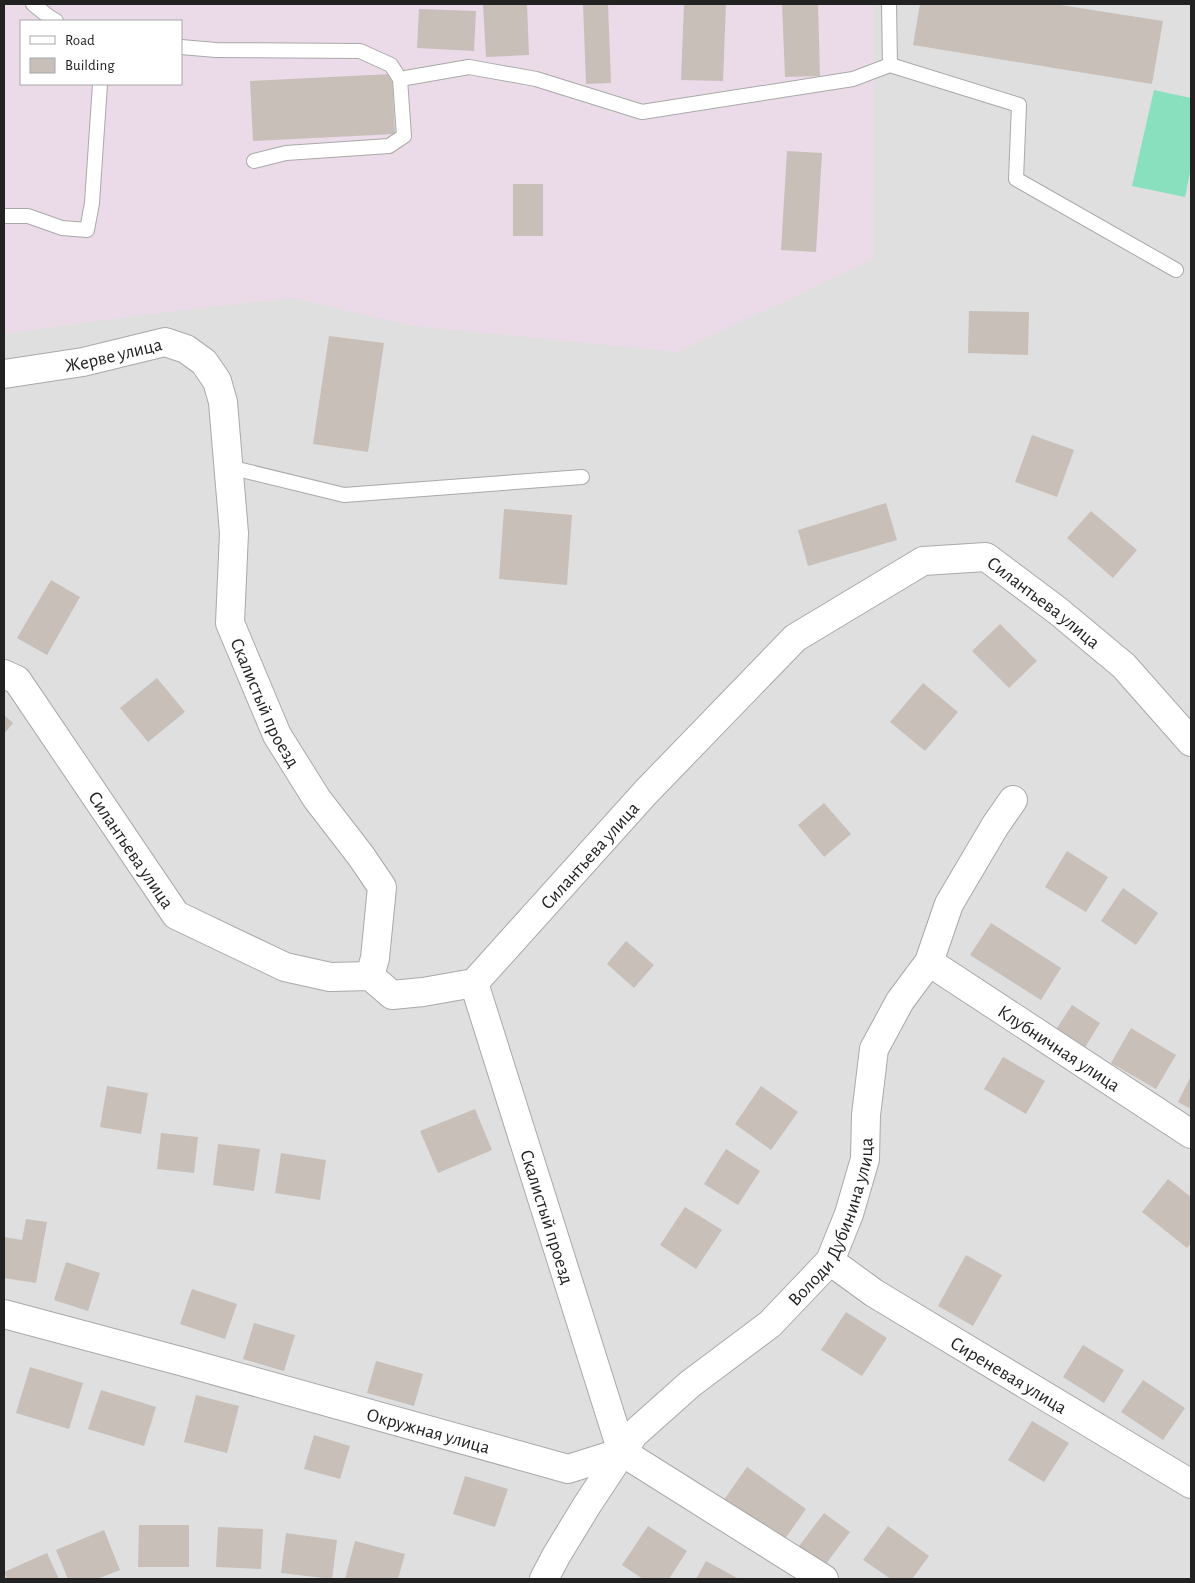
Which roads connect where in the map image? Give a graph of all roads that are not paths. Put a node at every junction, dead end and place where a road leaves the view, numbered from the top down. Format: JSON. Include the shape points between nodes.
{"nodes":[{"id":1,"x":33,"y":4,"type":"edge"},
{"id":2,"x":889,"y":4,"type":"edge"},
{"id":3,"x":54,"y":20,"type":"edge"},
{"id":4,"x":182,"y":47,"type":"edge"},
{"id":5,"x":890,"y":65,"type":"junction"},
{"id":6,"x":400,"y":79,"type":"junction"},
{"id":7,"x":100,"y":85,"type":"edge"},
{"id":8,"x":254,"y":161,"type":"dead end"},
{"id":9,"x":4,"y":216,"type":"edge"},
{"id":10,"x":1176,"y":270,"type":"dead end"},
{"id":11,"x":4,"y":374,"type":"edge"},
{"id":12,"x":223,"y":402,"type":"joint"},
{"id":13,"x":229,"y":467,"type":"junction"},
{"id":14,"x":582,"y":477,"type":"dead end"},
{"id":15,"x":4,"y":674,"type":"edge"},
{"id":16,"x":1191,"y":742,"type":"edge"},
{"id":17,"x":1013,"y":800,"type":"dead end"},
{"id":18,"x":929,"y":962,"type":"junction"},
{"id":19,"x":370,"y":976,"type":"junction"},
{"id":20,"x":474,"y":983,"type":"junction"},
{"id":21,"x":1191,"y":1134,"type":"edge"},
{"id":22,"x":830,"y":1261,"type":"junction"},
{"id":23,"x":4,"y":1314,"type":"edge"},
{"id":24,"x":622,"y":1452,"type":"junction"},
{"id":25,"x":1191,"y":1484,"type":"edge"},
{"id":26,"x":544,"y":1579,"type":"edge"},
{"id":27,"x":824,"y":1579,"type":"edge"}],
"edges":[{"from":1,"to":3,"type":"lane"},
{"from":2,"to":5,"type":"lane"},
{"from":4,"to":6,"type":"lane","via":[[360,51],[391,65]]},
{"from":5,"to":6,"type":"lane","via":[[854,79],[642,112],[536,79],[469,67]]},
{"from":5,"to":10,"type":"lane","via":[[1019,106],[1016,179]]},
{"from":6,"to":8,"type":"lane","via":[[404,136],[389,146],[286,153]]},
{"from":7,"to":9,"type":"lane","via":[[92,203],[87,230],[62,228],[28,216]]},
{"from":11,"to":12,"type":"street","name":"Жерве улица","via":[[83,362],[165,342],[186,349],[204,362],[217,381]]},
{"from":12,"to":13,"type":"street","name":"Скалистый проезд"},
{"from":13,"to":14,"type":"lane","via":[[344,495]]},
{"from":13,"to":19,"type":"street","name":"Скалистый проезд","via":[[234,533],[230,623],[277,735],[317,799],[382,887],[375,958]]},
{"from":15,"to":19,"type":"street","name":"Силантьева улица","via":[[17,680],[176,915],[286,967],[330,977]]},
{"from":16,"to":20,"type":"street","name":"Силантьева улица","via":[[1124,666],[986,557],[922,561],[795,638],[646,792]]},
{"from":17,"to":18,"type":"street","name":"Володи Дубинина улица","via":[[949,904]]},
{"from":18,"to":21,"type":"street","name":"Клубничная улица"},
{"from":18,"to":22,"type":"street","name":"Володи Дубинина улица","via":[[900,1000],[874,1049],[866,1115],[866,1159]]},
{"from":19,"to":20,"type":"street","via":[[392,995]]},
{"from":20,"to":24,"type":"street","name":"Скалистый проезд"},
{"from":22,"to":24,"type":"street","name":"Володи Дубинина улица","via":[[770,1324],[690,1384],[634,1434]]},
{"from":22,"to":25,"type":"street","name":"Сиреневая улица","via":[[874,1292]]},
{"from":23,"to":24,"type":"street","name":"Окружная улица","via":[[568,1469]]},
{"from":24,"to":26,"type":"street","name":"Володи Дубинина улица"},
{"from":24,"to":27,"type":"street"}]}
